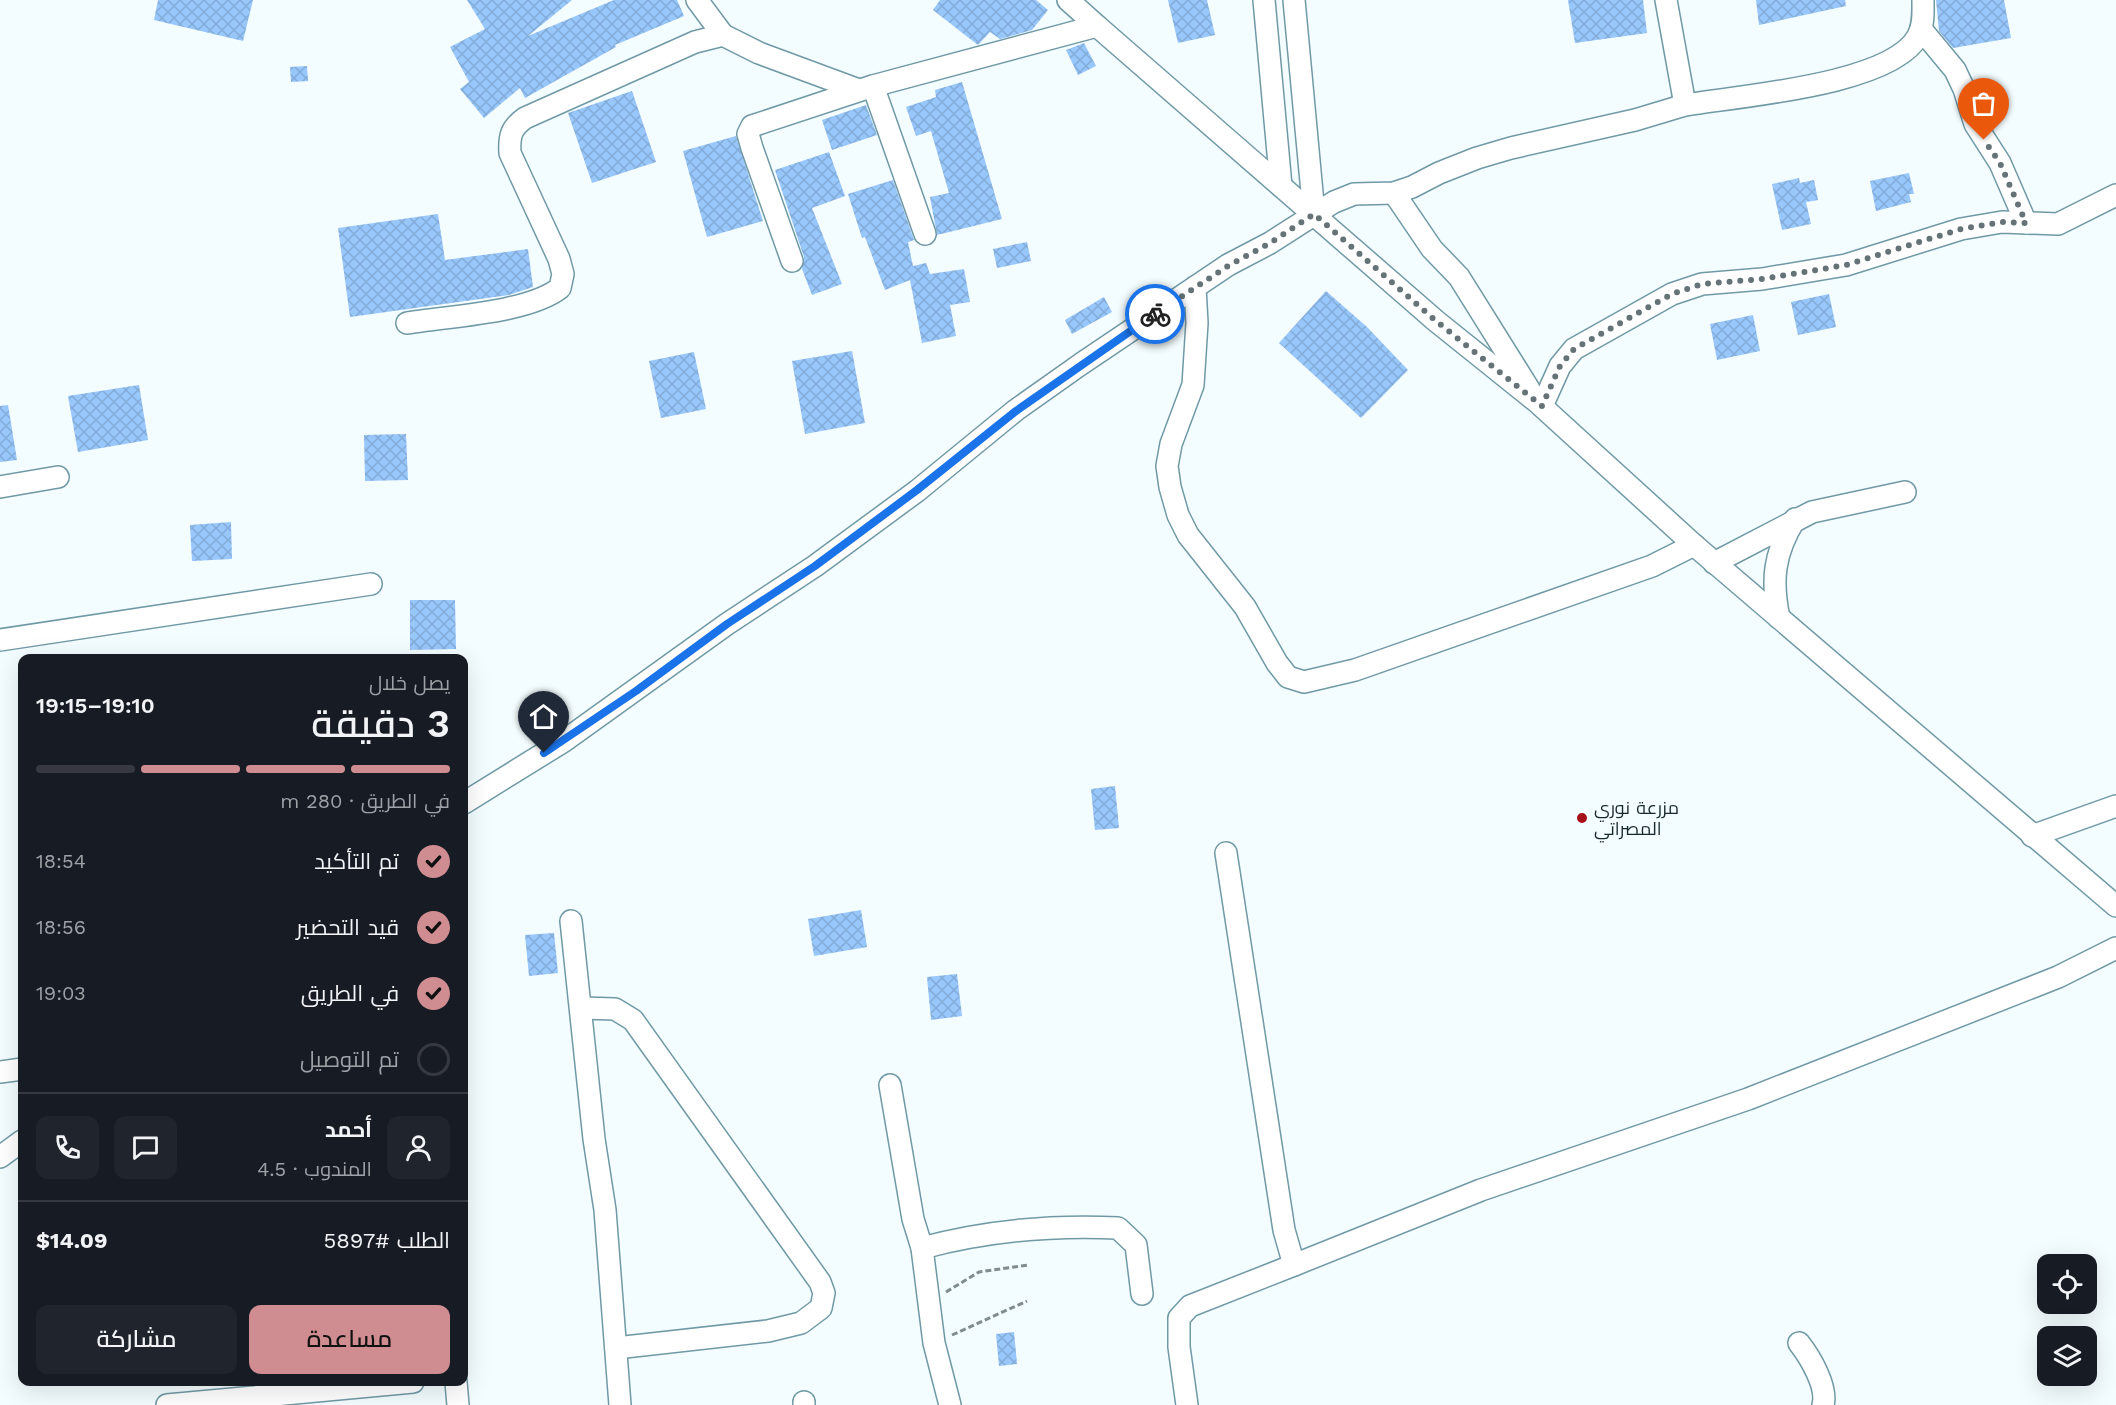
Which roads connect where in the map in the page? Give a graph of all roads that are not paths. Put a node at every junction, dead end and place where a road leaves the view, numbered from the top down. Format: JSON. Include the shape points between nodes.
{"nodes":[{"id":1,"x":697,"y":0,"type":"edge"},
{"id":2,"x":1068,"y":0,"type":"edge"},
{"id":3,"x":1264,"y":0,"type":"edge"},
{"id":4,"x":1294,"y":0,"type":"edge"},
{"id":5,"x":1666,"y":0,"type":"edge"},
{"id":6,"x":1923,"y":0,"type":"edge"},
{"id":7,"x":1097,"y":26,"type":"junction"},
{"id":8,"x":1921,"y":29,"type":"junction"},
{"id":9,"x":723,"y":35,"type":"junction"},
{"id":10,"x":866,"y":88,"type":"junction"},
{"id":11,"x":1685,"y":105,"type":"junction"},
{"id":12,"x":1281,"y":186,"type":"junction"},
{"id":13,"x":1394,"y":193,"type":"junction"},
{"id":14,"x":2116,"y":195,"type":"edge"},
{"id":15,"x":1314,"y":214,"type":"junction"},
{"id":16,"x":2026,"y":223,"type":"junction"},
{"id":17,"x":925,"y":234,"type":"dead end"},
{"id":18,"x":792,"y":261,"type":"dead end"},
{"id":19,"x":1195,"y":287,"type":"junction"},
{"id":20,"x":407,"y":323,"type":"dead end"},
{"id":21,"x":1540,"y":404,"type":"junction"},
{"id":22,"x":58,"y":477,"type":"dead end"},
{"id":23,"x":0,"y":487,"type":"edge"},
{"id":24,"x":1905,"y":492,"type":"dead end"},
{"id":25,"x":1795,"y":519,"type":"junction"},
{"id":26,"x":1694,"y":545,"type":"junction"},
{"id":27,"x":1714,"y":562,"type":"junction"},
{"id":28,"x":371,"y":584,"type":"dead end"},
{"id":29,"x":1779,"y":618,"type":"junction"},
{"id":30,"x":0,"y":640,"type":"edge"},
{"id":31,"x":468,"y":801,"type":"edge"},
{"id":32,"x":2116,"y":806,"type":"edge"},
{"id":33,"x":2032,"y":836,"type":"junction"},
{"id":34,"x":1226,"y":853,"type":"dead end"},
{"id":35,"x":2116,"y":906,"type":"edge"},
{"id":36,"x":571,"y":921,"type":"dead end"},
{"id":37,"x":2116,"y":948,"type":"edge"},
{"id":38,"x":581,"y":1008,"type":"junction"},
{"id":39,"x":18,"y":1070,"type":"edge"},
{"id":40,"x":0,"y":1072,"type":"edge"},
{"id":41,"x":890,"y":1085,"type":"dead end"},
{"id":42,"x":18,"y":1144,"type":"edge"},
{"id":43,"x":0,"y":1157,"type":"edge"},
{"id":44,"x":922,"y":1248,"type":"junction"},
{"id":45,"x":1294,"y":1265,"type":"junction"},
{"id":46,"x":1142,"y":1294,"type":"dead end"},
{"id":47,"x":1798,"y":1343,"type":"dead end"},
{"id":48,"x":616,"y":1348,"type":"junction"},
{"id":49,"x":386,"y":1386,"type":"edge"},
{"id":50,"x":456,"y":1386,"type":"edge"},
{"id":51,"x":258,"y":1389,"type":"edge"},
{"id":52,"x":298,"y":1399,"type":"edge"},
{"id":53,"x":167,"y":1405,"type":"edge"},
{"id":54,"x":458,"y":1405,"type":"edge"},
{"id":55,"x":620,"y":1405,"type":"edge"},
{"id":56,"x":950,"y":1405,"type":"edge"},
{"id":57,"x":1187,"y":1405,"type":"edge"},
{"id":58,"x":1823,"y":1405,"type":"edge"}],
"edges":[{"from":1,"to":9,"type":"street"},
{"from":2,"to":7,"type":"street"},
{"from":3,"to":12,"type":"street"},
{"from":4,"to":15,"type":"street"},
{"from":5,"to":11,"type":"street"},
{"from":6,"to":8,"type":"street"},
{"from":7,"to":10,"type":"street"},
{"from":7,"to":12,"type":"street"},
{"from":8,"to":11,"type":"street","via":[[1911,46],[1873,71]]},
{"from":8,"to":16,"type":"street","via":[[1955,70],[1975,124],[2000,163]]},
{"from":9,"to":10,"type":"street","via":[[759,53]]},
{"from":9,"to":20,"type":"street","via":[[695,42],[514,126],[509,138],[510,153],[559,259],[563,274],[560,288],[550,296],[525,304]]},
{"from":10,"to":17,"type":"street"},
{"from":10,"to":18,"type":"street","via":[[771,118],[752,126],[748,134]]},
{"from":11,"to":13,"type":"street","via":[[1511,148]]},
{"from":12,"to":15,"type":"street"},
{"from":13,"to":15,"type":"street","via":[[1354,194]]},
{"from":13,"to":21,"type":"street","via":[[1432,249],[1459,277]]},
{"from":14,"to":16,"type":"street","via":[[2058,224]]},
{"from":15,"to":19,"type":"street"},
{"from":15,"to":21,"type":"street","via":[[1436,321]]},
{"from":16,"to":21,"type":"street","via":[[2002,222],[1961,229],[1846,265],[1688,288],[1574,349]]},
{"from":19,"to":26,"type":"street","via":[[1197,323],[1192,385],[1171,444],[1167,466],[1170,487],[1188,535],[1245,607],[1277,663],[1293,681],[1324,679],[1355,670],[1652,566]]},
{"from":19,"to":31,"type":"street","via":[[1080,364],[815,566],[564,741]]},
{"from":21,"to":26,"type":"street"},
{"from":22,"to":23,"type":"street"},
{"from":24,"to":25,"type":"street","via":[[1831,507]]},
{"from":25,"to":27,"type":"street"},
{"from":25,"to":29,"type":"street","via":[[1782,540],[1777,559],[1775,599]]},
{"from":26,"to":27,"type":"street"},
{"from":27,"to":29,"type":"street"},
{"from":28,"to":30,"type":"street"},
{"from":29,"to":33,"type":"street"},
{"from":32,"to":33,"type":"street"},
{"from":33,"to":35,"type":"street"},
{"from":34,"to":45,"type":"street","via":[[1284,1230]]},
{"from":36,"to":38,"type":"street"},
{"from":37,"to":45,"type":"street","via":[[2058,977],[1758,1095],[1481,1190]]},
{"from":38,"to":48,"type":"street","via":[[605,1210]]},
{"from":38,"to":48,"type":"street","via":[[615,1009],[633,1020],[820,1282],[824,1293],[821,1308],[801,1323],[768,1331]]},
{"from":39,"to":40,"type":"street"},
{"from":41,"to":44,"type":"street","via":[[913,1219]]},
{"from":42,"to":43,"type":"street"},
{"from":44,"to":46,"type":"street","via":[[1001,1234],[1118,1228],[1136,1245]]},
{"from":44,"to":56,"type":"street","via":[[934,1342]]},
{"from":45,"to":57,"type":"street","via":[[1190,1306],[1179,1318]]},
{"from":47,"to":58,"type":"street","via":[[1814,1369],[1824,1394]]},
{"from":48,"to":55,"type":"street"},
{"from":49,"to":52,"type":"street"},
{"from":50,"to":54,"type":"street"},
{"from":51,"to":52,"type":"street"},
{"from":51,"to":53,"type":"street"}]}
